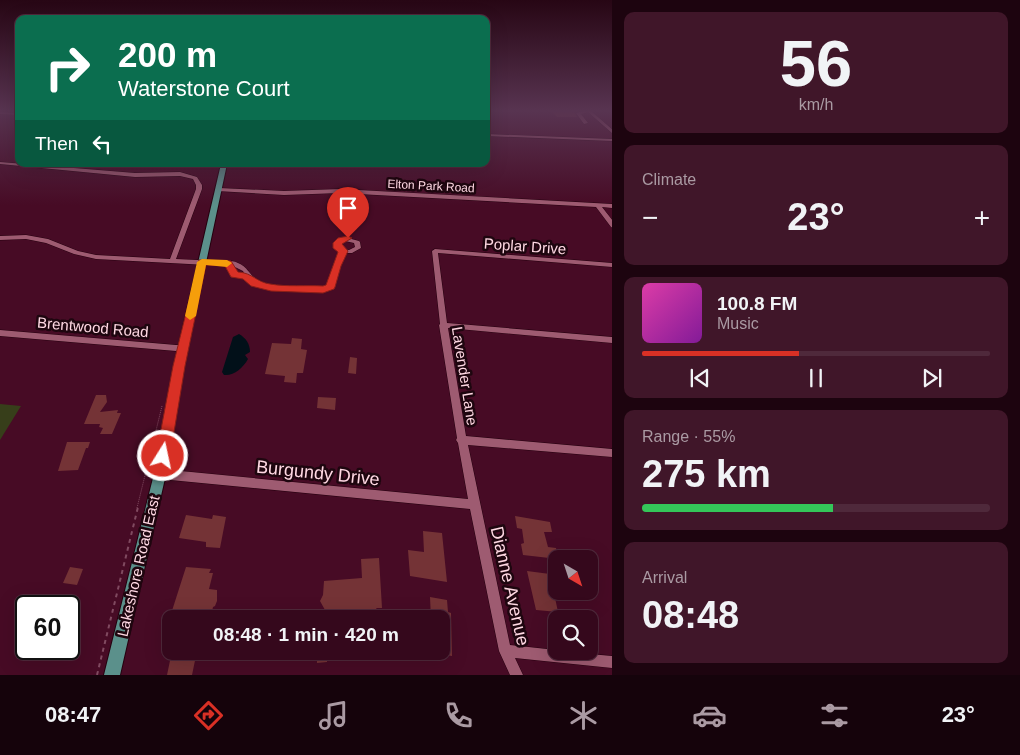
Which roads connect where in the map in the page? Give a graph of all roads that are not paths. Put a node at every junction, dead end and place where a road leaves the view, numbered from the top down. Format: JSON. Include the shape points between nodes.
{"nodes":[{"id":1,"x":0,"y":163,"type":"edge"},
{"id":2,"x":15,"y":164,"type":"edge"},
{"id":3,"x":49,"y":167,"type":"edge"},
{"id":4,"x":223,"y":167,"type":"edge"},
{"id":5,"x":219,"y":190,"type":"junction"},
{"id":6,"x":598,"y":205,"type":"junction"},
{"id":7,"x":612,"y":206,"type":"edge"},
{"id":8,"x":612,"y":226,"type":"edge"},
{"id":9,"x":0,"y":238,"type":"edge"},
{"id":10,"x":343,"y":251,"type":"dead end"},
{"id":11,"x":435,"y":251,"type":"joint"},
{"id":12,"x":172,"y":261,"type":"junction"},
{"id":13,"x":202,"y":262,"type":"junction"},
{"id":14,"x":612,"y":265,"type":"edge"},
{"id":15,"x":442,"y":325,"type":"junction"},
{"id":16,"x":0,"y":334,"type":"edge"},
{"id":17,"x":612,"y":340,"type":"edge"},
{"id":18,"x":184,"y":347,"type":"junction"},
{"id":19,"x":461,"y":440,"type":"junction"},
{"id":20,"x":612,"y":453,"type":"edge"},
{"id":21,"x":160,"y":474,"type":"junction"},
{"id":22,"x":473,"y":504,"type":"junction"},
{"id":23,"x":505,"y":651,"type":"junction"},
{"id":24,"x":612,"y":662,"type":"edge"},
{"id":25,"x":112,"y":675,"type":"edge"},
{"id":26,"x":517,"y":675,"type":"edge"}],
"edges":[{"from":1,"to":2,"type":"street"},
{"from":3,"to":12,"type":"street","via":[[180,174],[195,178],[199,190]]},
{"from":4,"to":5,"type":"main road","name":"Lakeshore Road East"},
{"from":5,"to":6,"type":"street","name":"Elton Park Road","via":[[340,191]]},
{"from":5,"to":13,"type":"main road","name":"Lakeshore Road East"},
{"from":6,"to":7,"type":"street","name":"Elton Park Road"},
{"from":6,"to":8,"type":"street"},
{"from":9,"to":12,"type":"street","via":[[26,237],[48,241],[76,253],[96,257]]},
{"from":10,"to":13,"type":"street","via":[[330,287],[323,289],[271,288],[235,274],[228,263]]},
{"from":11,"to":14,"type":"street","name":"Poplar Drive"},
{"from":11,"to":15,"type":"street","name":"Lavender Lane"},
{"from":12,"to":13,"type":"street"},
{"from":13,"to":18,"type":"main road","name":"Lakeshore Road East"},
{"from":15,"to":17,"type":"street"},
{"from":15,"to":19,"type":"street","name":"Lavender Lane"},
{"from":16,"to":18,"type":"street","name":"Brentwood Road"},
{"from":18,"to":21,"type":"main road","name":"Lakeshore Road East"},
{"from":19,"to":20,"type":"street"},
{"from":19,"to":22,"type":"street","name":"Lavender Lane"},
{"from":21,"to":22,"type":"street","name":"Burgundy Drive"},
{"from":21,"to":25,"type":"main road","name":"Lakeshore Road East"},
{"from":22,"to":23,"type":"street","name":"Dianne Avenue"},
{"from":23,"to":24,"type":"street"},
{"from":23,"to":26,"type":"street","name":"Dianne Avenue"}]}
